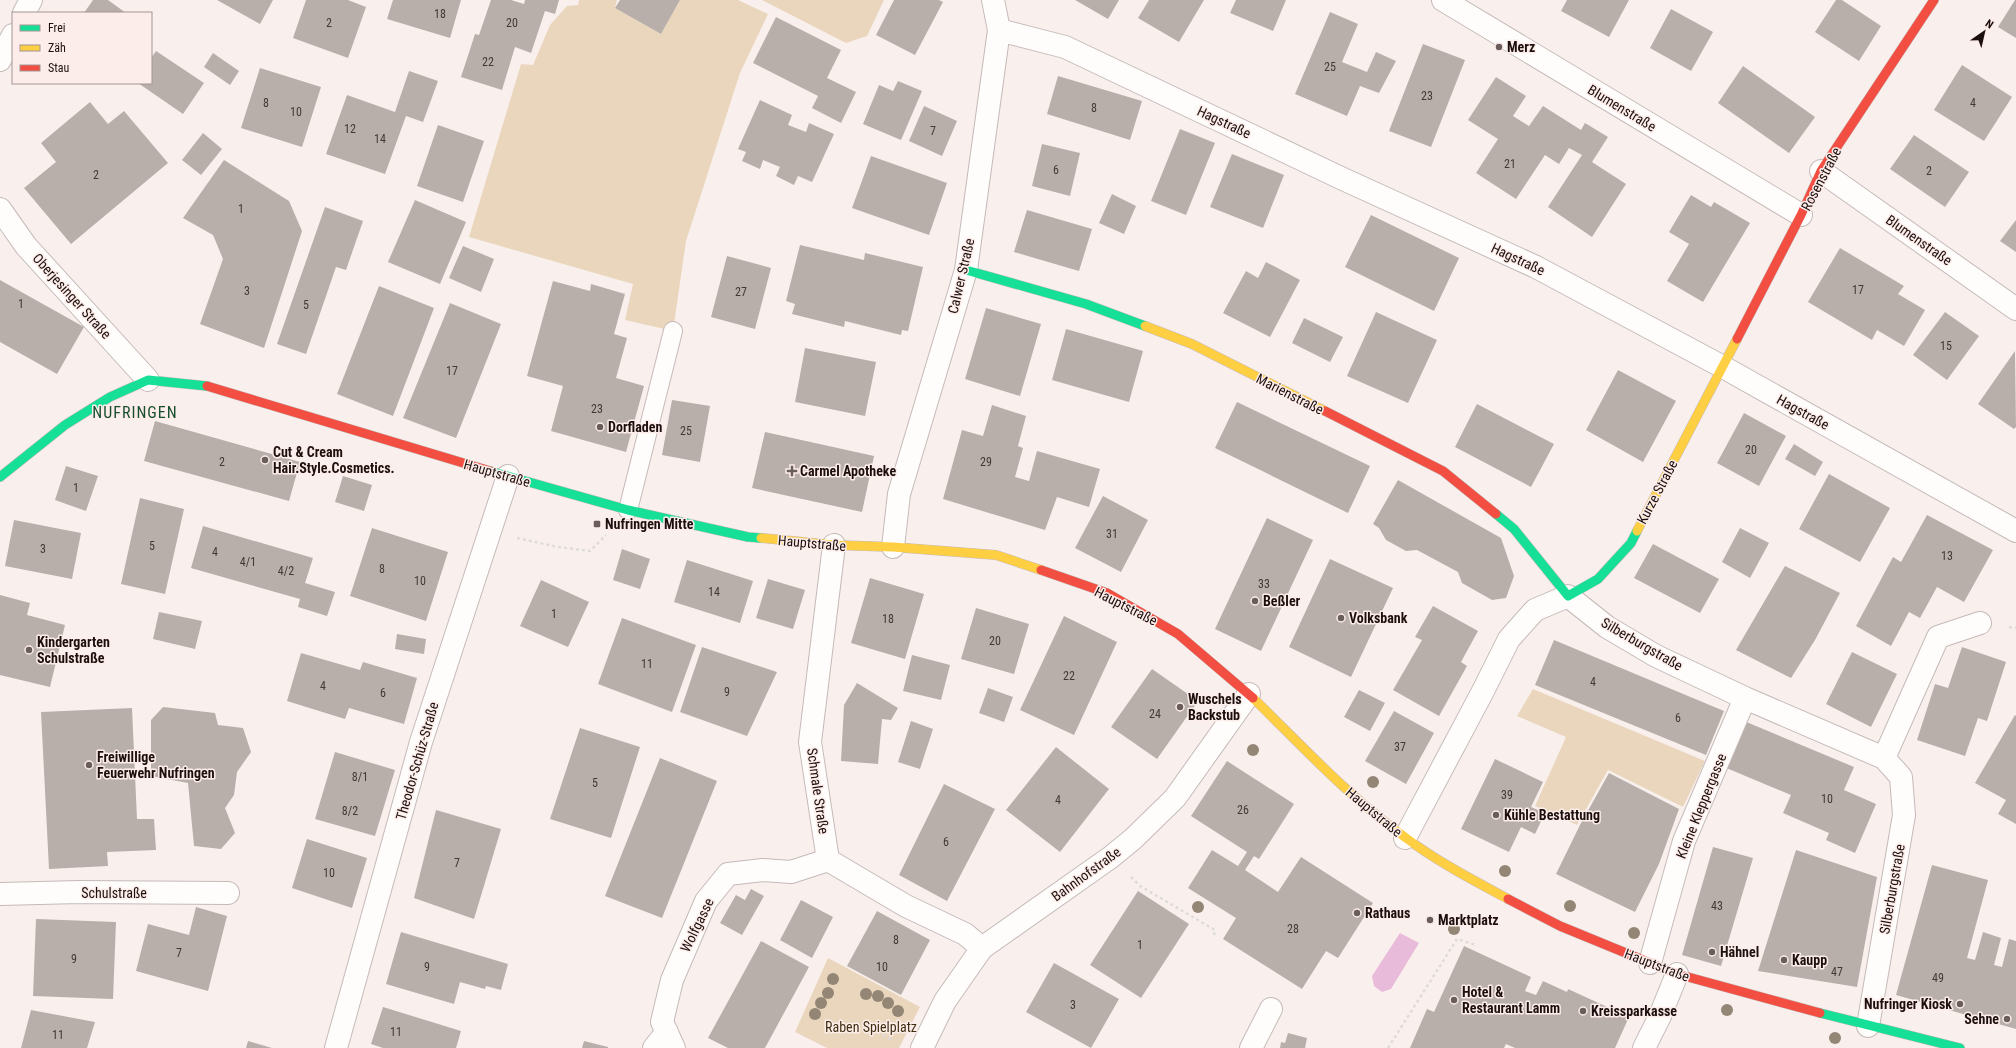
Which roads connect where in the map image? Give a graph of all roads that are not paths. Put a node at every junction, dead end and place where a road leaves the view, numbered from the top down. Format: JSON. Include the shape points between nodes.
{"nodes":[{"id":1,"x":31,"y":0,"type":"edge"},
{"id":2,"x":993,"y":0,"type":"edge"},
{"id":3,"x":1443,"y":0,"type":"edge"},
{"id":4,"x":1934,"y":0,"type":"edge"},
{"id":5,"x":25,"y":12,"type":"edge"},
{"id":6,"x":1000,"y":30,"type":"junction"},
{"id":7,"x":12,"y":36,"type":"edge"},
{"id":8,"x":0,"y":60,"type":"edge"},
{"id":9,"x":1821,"y":171,"type":"junction"},
{"id":10,"x":0,"y":209,"type":"edge"},
{"id":11,"x":1801,"y":215,"type":"junction"},
{"id":12,"x":966,"y":270,"type":"junction"},
{"id":13,"x":2016,"y":308,"type":"edge"},
{"id":14,"x":673,"y":331,"type":"dead end"},
{"id":15,"x":1723,"y":367,"type":"junction"},
{"id":16,"x":148,"y":380,"type":"junction"},
{"id":17,"x":2,"y":474,"type":"edge"},
{"id":18,"x":508,"y":476,"type":"junction"},
{"id":19,"x":625,"y":509,"type":"junction"},
{"id":20,"x":2016,"y":531,"type":"edge"},
{"id":21,"x":834,"y":545,"type":"junction"},
{"id":22,"x":893,"y":547,"type":"junction"},
{"id":23,"x":1568,"y":596,"type":"junction"},
{"id":24,"x":1980,"y":622,"type":"dead end"},
{"id":25,"x":1249,"y":694,"type":"junction"},
{"id":26,"x":1745,"y":698,"type":"junction"},
{"id":27,"x":1884,"y":758,"type":"junction"},
{"id":28,"x":1405,"y":838,"type":"junction"},
{"id":29,"x":828,"y":860,"type":"junction"},
{"id":30,"x":228,"y":893,"type":"dead end"},
{"id":31,"x":0,"y":894,"type":"edge"},
{"id":32,"x":982,"y":948,"type":"junction"},
{"id":33,"x":1650,"y":963,"type":"junction"},
{"id":34,"x":1677,"y":974,"type":"junction"},
{"id":35,"x":1270,"y":1010,"type":"dead end"},
{"id":36,"x":1868,"y":1026,"type":"junction"},
{"id":37,"x":665,"y":1043,"type":"edge"},
{"id":38,"x":336,"y":1048,"type":"edge"},
{"id":39,"x":922,"y":1048,"type":"edge"},
{"id":40,"x":1251,"y":1048,"type":"edge"},
{"id":41,"x":1644,"y":1048,"type":"edge"},
{"id":42,"x":1960,"y":1048,"type":"edge"}],
"edges":[{"from":1,"to":5,"type":"street"},
{"from":2,"to":6,"type":"street","name":"Calwer Straße"},
{"from":3,"to":11,"type":"street","name":"Blumenstraße"},
{"from":4,"to":9,"type":"street","name":"Rosenstraße"},
{"from":6,"to":12,"type":"street","name":"Calwer Straße"},
{"from":6,"to":15,"type":"street","name":"Hagstraße","via":[[1065,47],[1536,267]]},
{"from":7,"to":8,"type":"street"},
{"from":9,"to":11,"type":"street","name":"Rosenstraße"},
{"from":9,"to":13,"type":"street","name":"Blumenstraße"},
{"from":10,"to":16,"type":"street","name":"Oberjesinger Straße","via":[[26,246]]},
{"from":11,"to":15,"type":"street","name":"Rosenstraße"},
{"from":12,"to":22,"type":"street","name":"Calwer Straße","via":[[899,494]]},
{"from":12,"to":23,"type":"street","name":"Marienstraße","via":[[1086,304],[1192,344],[1443,471],[1514,529]]},
{"from":14,"to":19,"type":"lane"},
{"from":15,"to":20,"type":"street","name":"Hagstraße"},
{"from":15,"to":23,"type":"street","name":"Kurze Straße","via":[[1631,542],[1598,579]]},
{"from":16,"to":17,"type":"street","via":[[110,397],[65,425]]},
{"from":16,"to":18,"type":"street","name":"Hauptstraße","via":[[202,384]]},
{"from":18,"to":19,"type":"street","name":"Hauptstraße"},
{"from":18,"to":38,"type":"street","name":"Theodor-Schüz-Straße","via":[[421,742]]},
{"from":19,"to":21,"type":"street","name":"Hauptstraße","via":[[748,537]]},
{"from":21,"to":22,"type":"street","name":"Hauptstraße"},
{"from":21,"to":29,"type":"street","name":"Schmale Straße","via":[[810,742]]},
{"from":22,"to":25,"type":"street","name":"Hauptstraße","via":[[996,556],[1108,593],[1178,634]]},
{"from":23,"to":26,"type":"street","name":"Silberburgstraße","via":[[1607,627],[1656,656]]},
{"from":23,"to":28,"type":"street","via":[[1535,610],[1509,639]]},
{"from":24,"to":27,"type":"street","via":[[1938,637]]},
{"from":25,"to":28,"type":"street","name":"Hauptstraße","via":[[1342,785]]},
{"from":25,"to":32,"type":"street","name":"Bahnhofstraße","via":[[1174,798],[1133,839]]},
{"from":26,"to":27,"type":"street","name":"Silberburgstraße"},
{"from":26,"to":33,"type":"street","name":"Kleine Kleppergasse","via":[[1684,842]]},
{"from":27,"to":36,"type":"street","name":"Silberburgstraße","via":[[1901,777],[1904,815]]},
{"from":28,"to":33,"type":"street","name":"Hauptstraße","via":[[1452,869],[1560,926]]},
{"from":29,"to":32,"type":"street","via":[[906,906],[966,934]]},
{"from":29,"to":37,"type":"street","name":"Wolfgasse","via":[[791,872],[763,870],[728,874],[706,901],[672,980],[662,1022]]},
{"from":30,"to":31,"type":"street","name":"Schulstraße"},
{"from":32,"to":39,"type":"street","name":"Bahnhofstraße","via":[[945,1001]]},
{"from":33,"to":34,"type":"street","name":"Hauptstraße"},
{"from":34,"to":36,"type":"street","name":"Hauptstraße"},
{"from":34,"to":41,"type":"street"},
{"from":35,"to":40,"type":"street"},
{"from":36,"to":42,"type":"street","name":"Hauptstraße"}]}
